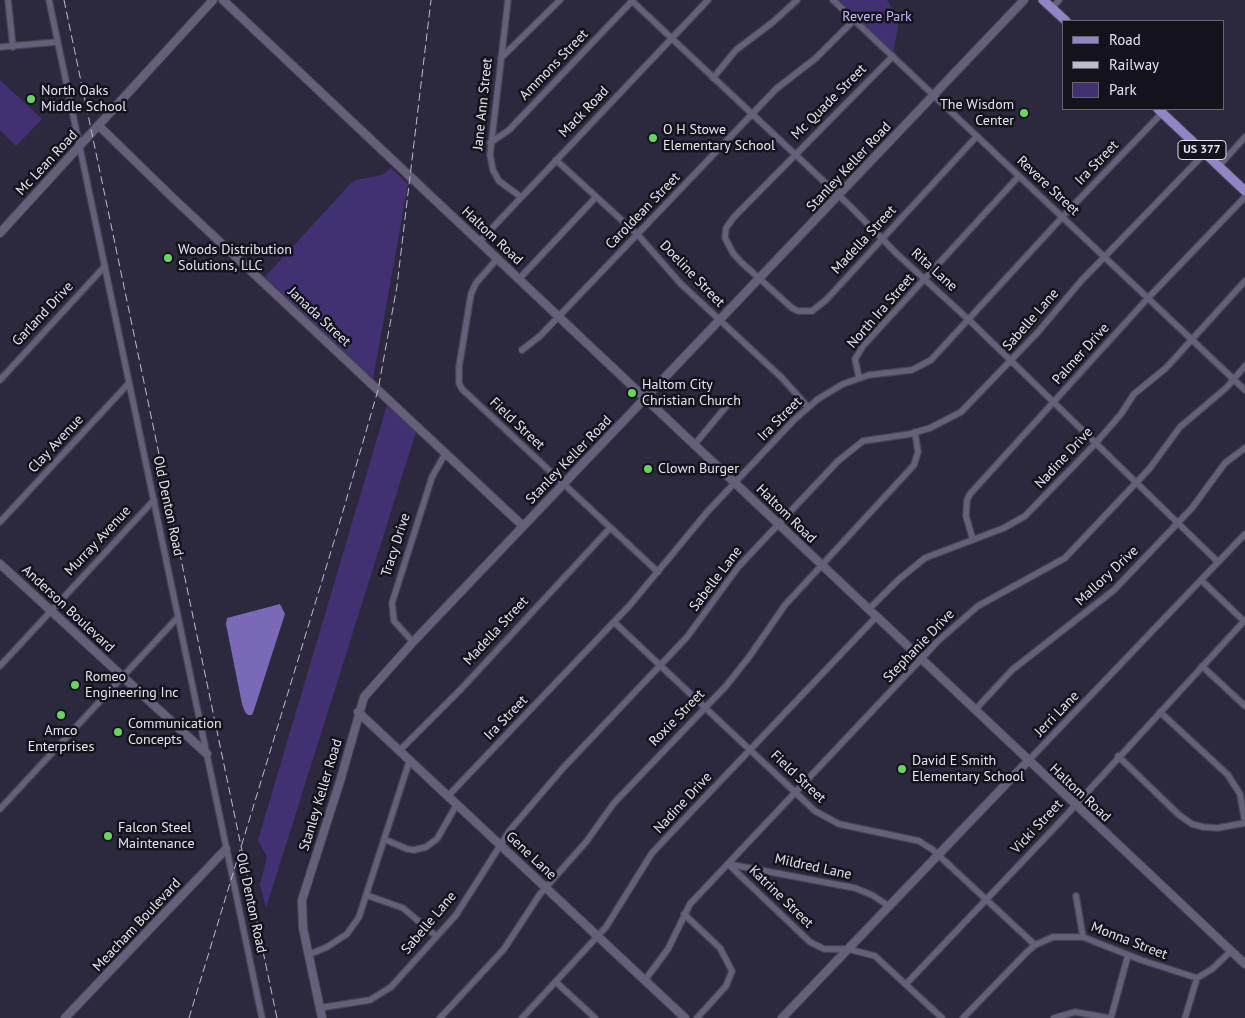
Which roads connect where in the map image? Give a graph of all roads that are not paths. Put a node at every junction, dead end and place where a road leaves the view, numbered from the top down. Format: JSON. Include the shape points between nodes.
{"nodes":[{"id":1,"x":8,"y":0,"type":"edge"},
{"id":2,"x":49,"y":0,"type":"edge"},
{"id":3,"x":213,"y":0,"type":"edge"},
{"id":4,"x":223,"y":0,"type":"edge"},
{"id":5,"x":508,"y":0,"type":"edge"},
{"id":6,"x":560,"y":0,"type":"edge"},
{"id":7,"x":632,"y":0,"type":"edge"},
{"id":8,"x":708,"y":0,"type":"edge"},
{"id":9,"x":797,"y":0,"type":"edge"},
{"id":10,"x":833,"y":0,"type":"edge"},
{"id":11,"x":1024,"y":0,"type":"edge"},
{"id":12,"x":1043,"y":0,"type":"edge"},
{"id":13,"x":1059,"y":0,"type":"edge"},
{"id":14,"x":1052,"y":8,"type":"junction"},
{"id":15,"x":854,"y":20,"type":"junction"},
{"id":16,"x":1065,"y":20,"type":"edge"},
{"id":17,"x":670,"y":38,"type":"junction"},
{"id":18,"x":56,"y":42,"type":"junction"},
{"id":19,"x":0,"y":47,"type":"edge"},
{"id":20,"x":13,"y":47,"type":"junction"},
{"id":21,"x":893,"y":56,"type":"junction"},
{"id":22,"x":501,"y":58,"type":"junction"},
{"id":23,"x":712,"y":78,"type":"junction"},
{"id":24,"x":934,"y":95,"type":"junction"},
{"id":25,"x":1160,"y":111,"type":"edge"},
{"id":26,"x":752,"y":115,"type":"junction"},
{"id":27,"x":99,"y":126,"type":"junction"},
{"id":28,"x":977,"y":136,"type":"junction"},
{"id":29,"x":1245,"y":138,"type":"edge"},
{"id":30,"x":490,"y":143,"type":"junction"},
{"id":31,"x":80,"y":145,"type":"junction"},
{"id":32,"x":1205,"y":153,"type":"junction"},
{"id":33,"x":794,"y":155,"type":"junction"},
{"id":34,"x":556,"y":160,"type":"junction"},
{"id":35,"x":1219,"y":166,"type":"junction"},
{"id":36,"x":1019,"y":176,"type":"junction"},
{"id":37,"x":1245,"y":190,"type":"edge"},
{"id":38,"x":839,"y":196,"type":"junction"},
{"id":39,"x":521,"y":197,"type":"junction"},
{"id":40,"x":596,"y":197,"type":"junction"},
{"id":41,"x":1245,"y":197,"type":"edge"},
{"id":42,"x":1063,"y":217,"type":"junction"},
{"id":43,"x":0,"y":233,"type":"edge"},
{"id":44,"x":638,"y":235,"type":"junction"},
{"id":45,"x":882,"y":239,"type":"junction"},
{"id":46,"x":479,"y":242,"type":"junction"},
{"id":47,"x":1105,"y":257,"type":"junction"},
{"id":48,"x":497,"y":259,"type":"junction"},
{"id":49,"x":105,"y":266,"type":"junction"},
{"id":50,"x":519,"y":279,"type":"junction"},
{"id":51,"x":760,"y":279,"type":"junction"},
{"id":52,"x":924,"y":279,"type":"junction"},
{"id":53,"x":1245,"y":281,"type":"edge"},
{"id":54,"x":1148,"y":298,"type":"junction"},
{"id":55,"x":559,"y":316,"type":"junction"},
{"id":56,"x":970,"y":320,"type":"junction"},
{"id":57,"x":720,"y":321,"type":"junction"},
{"id":58,"x":1192,"y":340,"type":"junction"},
{"id":59,"x":522,"y":350,"type":"dead end"},
{"id":60,"x":1012,"y":361,"type":"junction"},
{"id":61,"x":1245,"y":366,"type":"edge"},
{"id":62,"x":859,"y":378,"type":"junction"},
{"id":63,"x":1234,"y":379,"type":"junction"},
{"id":64,"x":0,"y":380,"type":"edge"},
{"id":65,"x":129,"y":383,"type":"junction"},
{"id":66,"x":1245,"y":390,"type":"edge"},
{"id":67,"x":646,"y":398,"type":"junction"},
{"id":68,"x":729,"y":403,"type":"dead end"},
{"id":69,"x":1054,"y":403,"type":"junction"},
{"id":70,"x":808,"y":407,"type":"junction"},
{"id":71,"x":915,"y":432,"type":"junction"},
{"id":72,"x":695,"y":444,"type":"junction"},
{"id":73,"x":1095,"y":444,"type":"junction"},
{"id":74,"x":1245,"y":448,"type":"edge"},
{"id":75,"x":445,"y":454,"type":"junction"},
{"id":76,"x":735,"y":483,"type":"junction"},
{"id":77,"x":1136,"y":483,"type":"junction"},
{"id":78,"x":563,"y":484,"type":"junction"},
{"id":79,"x":154,"y":500,"type":"junction"},
{"id":80,"x":0,"y":522,"type":"edge"},
{"id":81,"x":1178,"y":522,"type":"junction"},
{"id":82,"x":778,"y":524,"type":"junction"},
{"id":83,"x":523,"y":526,"type":"junction"},
{"id":84,"x":610,"y":528,"type":"junction"},
{"id":85,"x":1245,"y":534,"type":"edge"},
{"id":86,"x":974,"y":540,"type":"junction"},
{"id":87,"x":1218,"y":562,"type":"junction"},
{"id":88,"x":0,"y":564,"type":"edge"},
{"id":89,"x":821,"y":564,"type":"junction"},
{"id":90,"x":658,"y":572,"type":"junction"},
{"id":91,"x":1202,"y":581,"type":"junction"},
{"id":92,"x":869,"y":609,"type":"junction"},
{"id":93,"x":51,"y":611,"type":"junction"},
{"id":94,"x":877,"y":616,"type":"junction"},
{"id":95,"x":178,"y":618,"type":"junction"},
{"id":96,"x":1245,"y":621,"type":"edge"},
{"id":97,"x":614,"y":622,"type":"junction"},
{"id":98,"x":413,"y":642,"type":"junction"},
{"id":99,"x":922,"y":659,"type":"junction"},
{"id":100,"x":660,"y":665,"type":"junction"},
{"id":101,"x":0,"y":666,"type":"edge"},
{"id":102,"x":1202,"y":666,"type":"junction"},
{"id":103,"x":122,"y":677,"type":"junction"},
{"id":104,"x":1245,"y":706,"type":"edge"},
{"id":105,"x":705,"y":708,"type":"junction"},
{"id":106,"x":975,"y":710,"type":"junction"},
{"id":107,"x":358,"y":712,"type":"junction"},
{"id":108,"x":1160,"y":712,"type":"junction"},
{"id":109,"x":400,"y":750,"type":"junction"},
{"id":110,"x":750,"y":750,"type":"junction"},
{"id":111,"x":207,"y":754,"type":"junction"},
{"id":112,"x":1118,"y":756,"type":"junction"},
{"id":113,"x":410,"y":759,"type":"junction"},
{"id":114,"x":1028,"y":761,"type":"junction"},
{"id":115,"x":795,"y":794,"type":"junction"},
{"id":116,"x":448,"y":796,"type":"junction"},
{"id":117,"x":457,"y":804,"type":"junction"},
{"id":118,"x":1075,"y":805,"type":"junction"},
{"id":119,"x":0,"y":810,"type":"edge"},
{"id":120,"x":1245,"y":822,"type":"edge"},
{"id":121,"x":384,"y":839,"type":"junction"},
{"id":122,"x":499,"y":844,"type":"junction"},
{"id":123,"x":226,"y":849,"type":"junction"},
{"id":124,"x":938,"y":855,"type":"junction"},
{"id":125,"x":728,"y":864,"type":"junction"},
{"id":126,"x":546,"y":888,"type":"junction"},
{"id":127,"x":366,"y":895,"type":"junction"},
{"id":128,"x":1076,"y":896,"type":"dead end"},
{"id":129,"x":985,"y":900,"type":"junction"},
{"id":130,"x":889,"y":906,"type":"junction"},
{"id":131,"x":684,"y":914,"type":"junction"},
{"id":132,"x":436,"y":936,"type":"junction"},
{"id":133,"x":598,"y":936,"type":"junction"},
{"id":134,"x":1083,"y":937,"type":"junction"},
{"id":135,"x":1035,"y":945,"type":"junction"},
{"id":136,"x":848,"y":949,"type":"junction"},
{"id":137,"x":1231,"y":951,"type":"junction"},
{"id":138,"x":308,"y":955,"type":"junction"},
{"id":139,"x":1128,"y":955,"type":"junction"},
{"id":140,"x":1245,"y":964,"type":"edge"},
{"id":141,"x":1197,"y":978,"type":"junction"},
{"id":142,"x":645,"y":980,"type":"junction"},
{"id":143,"x":556,"y":982,"type":"junction"},
{"id":144,"x":906,"y":984,"type":"junction"},
{"id":145,"x":319,"y":1008,"type":"junction"},
{"id":146,"x":65,"y":1018,"type":"edge"},
{"id":147,"x":262,"y":1018,"type":"edge"},
{"id":148,"x":322,"y":1018,"type":"edge"},
{"id":149,"x":440,"y":1018,"type":"edge"},
{"id":150,"x":522,"y":1018,"type":"edge"},
{"id":151,"x":595,"y":1018,"type":"edge"},
{"id":152,"x":686,"y":1018,"type":"edge"},
{"id":153,"x":697,"y":1018,"type":"edge"},
{"id":154,"x":782,"y":1018,"type":"edge"},
{"id":155,"x":942,"y":1018,"type":"edge"},
{"id":156,"x":963,"y":1018,"type":"edge"},
{"id":157,"x":1054,"y":1018,"type":"edge"},
{"id":158,"x":1110,"y":1018,"type":"edge"},
{"id":159,"x":1186,"y":1018,"type":"edge"}],
"edges":[{"from":1,"to":20,"type":"street"},
{"from":2,"to":18,"type":"street","name":"Old Denton Road"},
{"from":3,"to":27,"type":"street","name":"Mc Lean Road"},
{"from":4,"to":46,"type":"street","name":"Haltom Road"},
{"from":5,"to":22,"type":"street","name":"Jane Ann Street"},
{"from":6,"to":22,"type":"street"},
{"from":7,"to":17,"type":"street","name":"Rita Lane"},
{"from":7,"to":30,"type":"street","name":"Ammons Street","via":[[510,130]]},
{"from":8,"to":17,"type":"street","name":"Mack Road"},
{"from":9,"to":23,"type":"street","via":[[736,50]]},
{"from":10,"to":15,"type":"street","name":"Revere Street"},
{"from":11,"to":24,"type":"street","name":"Stanley Keller Road"},
{"from":12,"to":14,"type":"main road"},
{"from":13,"to":14,"type":"street"},
{"from":14,"to":16,"type":"main road"},
{"from":15,"to":21,"type":"street","name":"Revere Street"},
{"from":15,"to":26,"type":"street","name":"Caroldean Street","via":[[816,58],[776,88]]},
{"from":17,"to":23,"type":"street","name":"Rita Lane"},
{"from":17,"to":34,"type":"street","name":"Mack Road"},
{"from":18,"to":20,"type":"street"},
{"from":18,"to":31,"type":"street","name":"Old Denton Road"},
{"from":19,"to":20,"type":"street"},
{"from":21,"to":24,"type":"street","name":"Revere Street"},
{"from":21,"to":33,"type":"street","name":"Mc Quade Street"},
{"from":22,"to":30,"type":"street","name":"Jane Ann Street"},
{"from":23,"to":26,"type":"street","name":"Rita Lane"},
{"from":24,"to":28,"type":"street","name":"Revere Street"},
{"from":24,"to":38,"type":"street","name":"Stanley Keller Road"},
{"from":25,"to":32,"type":"main road","number":"US 377"},
{"from":25,"to":42,"type":"street","name":"Ira Street"},
{"from":26,"to":33,"type":"street","name":"Rita Lane"},
{"from":26,"to":44,"type":"street","name":"Caroldean Street"},
{"from":27,"to":31,"type":"street","name":"Mc Lean Road"},
{"from":27,"to":75,"type":"street","name":"Janada Street"},
{"from":28,"to":36,"type":"street","name":"Revere Street"},
{"from":28,"to":45,"type":"street","name":"Madella Street"},
{"from":29,"to":35,"type":"street"},
{"from":30,"to":39,"type":"street","name":"Jane Ann Street","via":[[495,176]]},
{"from":31,"to":43,"type":"street","name":"Mc Lean Road"},
{"from":31,"to":49,"type":"street","name":"Old Denton Road"},
{"from":32,"to":35,"type":"main road","number":"US 377"},
{"from":32,"to":47,"type":"street","name":"Sabelle Lane"},
{"from":33,"to":38,"type":"street","name":"Rita Lane"},
{"from":33,"to":51,"type":"street","name":"Mc Quade Street","via":[[726,228],[725,238],[733,253]]},
{"from":34,"to":39,"type":"street","name":"Mack Road"},
{"from":34,"to":40,"type":"street","name":"Doeline Street"},
{"from":35,"to":37,"type":"main road","number":"US 377"},
{"from":36,"to":42,"type":"street","name":"Revere Street"},
{"from":36,"to":52,"type":"street","name":"North Ira Street"},
{"from":38,"to":45,"type":"street","name":"Rita Lane"},
{"from":38,"to":51,"type":"street","name":"Stanley Keller Road"},
{"from":39,"to":46,"type":"street","name":"Mack Road"},
{"from":40,"to":44,"type":"street","name":"Doeline Street"},
{"from":40,"to":50,"type":"street"},
{"from":41,"to":54,"type":"street","name":"Palmer Drive"},
{"from":42,"to":47,"type":"street","name":"Revere Street"},
{"from":42,"to":56,"type":"street","name":"Ira Street"},
{"from":44,"to":55,"type":"street","name":"Caroldean Street"},
{"from":44,"to":57,"type":"street","name":"Doeline Street","via":[[681,284]]},
{"from":45,"to":51,"type":"street","name":"Madella Street","via":[[812,311],[792,308]]},
{"from":45,"to":52,"type":"street","name":"Rita Lane"},
{"from":46,"to":48,"type":"street","name":"Haltom Road"},
{"from":47,"to":54,"type":"street","name":"Revere Street"},
{"from":47,"to":60,"type":"street","name":"Sabelle Lane"},
{"from":48,"to":50,"type":"street","name":"Haltom Road"},
{"from":48,"to":78,"type":"street","name":"Field Street","via":[[476,282],[471,294],[459,382],[465,392]]},
{"from":49,"to":64,"type":"street","name":"Garland Drive"},
{"from":49,"to":65,"type":"street","name":"Old Denton Road"},
{"from":50,"to":55,"type":"street","name":"Haltom Road"},
{"from":51,"to":57,"type":"street","name":"Stanley Keller Road"},
{"from":52,"to":56,"type":"street","name":"Rita Lane"},
{"from":52,"to":62,"type":"street","name":"North Ira Street","via":[[857,355]]},
{"from":53,"to":58,"type":"street","name":"Nadine Drive"},
{"from":54,"to":58,"type":"street","name":"Revere Street"},
{"from":54,"to":69,"type":"street","name":"Palmer Drive"},
{"from":55,"to":59,"type":"street","name":"Caroldean Street"},
{"from":55,"to":67,"type":"street","name":"Haltom Road"},
{"from":56,"to":60,"type":"street","name":"Rita Lane"},
{"from":56,"to":62,"type":"street","name":"Ira Street","via":[[947,345],[922,365],[898,373]]},
{"from":57,"to":67,"type":"street","name":"Stanley Keller Road"},
{"from":57,"to":70,"type":"street","name":"Doeline Street","via":[[782,378]]},
{"from":58,"to":63,"type":"street","name":"Revere Street"},
{"from":58,"to":73,"type":"street","name":"Nadine Drive","via":[[1166,368],[1134,394]]},
{"from":60,"to":69,"type":"street","name":"Rita Lane"},
{"from":60,"to":71,"type":"street","name":"Sabelle Lane","via":[[961,412]]},
{"from":61,"to":63,"type":"street","name":"Stephanie Drive"},
{"from":62,"to":70,"type":"street","name":"Ira Street","via":[[829,391]]},
{"from":63,"to":66,"type":"street","name":"Revere Street"},
{"from":63,"to":77,"type":"street","name":"Stephanie Drive","via":[[1180,427]]},
{"from":65,"to":79,"type":"street","name":"Old Denton Road"},
{"from":65,"to":80,"type":"street","name":"Clay Avenue"},
{"from":67,"to":72,"type":"street","name":"Haltom Road"},
{"from":67,"to":78,"type":"street","name":"Stanley Keller Road"},
{"from":68,"to":72,"type":"street"},
{"from":69,"to":73,"type":"street","name":"Rita Lane"},
{"from":69,"to":86,"type":"street","name":"Palmer Drive","via":[[970,494],[966,516]]},
{"from":70,"to":76,"type":"street","name":"Ira Street"},
{"from":71,"to":82,"type":"street","name":"Sabelle Lane","via":[[856,444]]},
{"from":71,"to":89,"type":"street","name":"Roxie Street","via":[[918,452],[914,465]]},
{"from":72,"to":76,"type":"street","name":"Haltom Road"},
{"from":73,"to":77,"type":"street","name":"Rita Lane"},
{"from":73,"to":86,"type":"street","name":"Nadine Drive","via":[[1025,516]]},
{"from":74,"to":81,"type":"street","name":"Mallory Drive","via":[[1225,463]]},
{"from":75,"to":83,"type":"street","name":"Janada Street"},
{"from":75,"to":98,"type":"street","name":"Tracy Drive","via":[[432,477],[392,603],[394,621]]},
{"from":76,"to":82,"type":"street","name":"Haltom Road"},
{"from":76,"to":90,"type":"street","name":"Ira Street"},
{"from":77,"to":81,"type":"street","name":"Rita Lane"},
{"from":77,"to":99,"type":"street","name":"Stephanie Drive","via":[[1065,558],[978,606]]},
{"from":78,"to":83,"type":"street","name":"Stanley Keller Road"},
{"from":78,"to":84,"type":"street","name":"Field Street"},
{"from":79,"to":93,"type":"street","name":"Murray Avenue"},
{"from":79,"to":95,"type":"street","name":"Old Denton Road"},
{"from":81,"to":87,"type":"street","name":"Rita Lane"},
{"from":81,"to":106,"type":"street","name":"Mallory Drive","via":[[1114,590],[1012,670]]},
{"from":82,"to":89,"type":"street","name":"Haltom Road"},
{"from":82,"to":100,"type":"street","name":"Sabelle Lane","via":[[739,566],[686,637]]},
{"from":83,"to":98,"type":"street","name":"Stanley Keller Road"},
{"from":84,"to":90,"type":"street","name":"Field Street"},
{"from":84,"to":109,"type":"street","name":"Madella Street"},
{"from":85,"to":87,"type":"street","name":"Jerri Lane"},
{"from":86,"to":92,"type":"street","name":"Nadine Drive","via":[[926,558]]},
{"from":87,"to":91,"type":"street","name":"Jerri Lane"},
{"from":88,"to":93,"type":"street","name":"Anderson Boulevard"},
{"from":89,"to":92,"type":"street","name":"Haltom Road"},
{"from":89,"to":105,"type":"street","name":"Roxie Street"},
{"from":90,"to":97,"type":"street","name":"Ira Street"},
{"from":91,"to":96,"type":"street"},
{"from":91,"to":114,"type":"street","name":"Jerri Lane"},
{"from":92,"to":94,"type":"street","name":"Haltom Road"},
{"from":93,"to":101,"type":"street","name":"Murray Avenue"},
{"from":93,"to":103,"type":"street","name":"Anderson Boulevard"},
{"from":94,"to":99,"type":"street","name":"Haltom Road"},
{"from":94,"to":110,"type":"street","name":"Nadine Drive"},
{"from":95,"to":103,"type":"street"},
{"from":95,"to":111,"type":"street","name":"Old Denton Road"},
{"from":96,"to":102,"type":"street","name":"Vicki Street"},
{"from":97,"to":100,"type":"street","name":"Field Street"},
{"from":97,"to":116,"type":"street","name":"Ira Street"},
{"from":98,"to":107,"type":"street","name":"Stanley Keller Road","via":[[368,690]]},
{"from":99,"to":106,"type":"street","name":"Haltom Road"},
{"from":99,"to":115,"type":"street","name":"Stephanie Drive"},
{"from":100,"to":105,"type":"street","name":"Field Street"},
{"from":100,"to":122,"type":"street","name":"Sabelle Lane","via":[[564,767]]},
{"from":102,"to":104,"type":"street"},
{"from":102,"to":108,"type":"street","name":"Vicki Street"},
{"from":103,"to":111,"type":"street","name":"Anderson Boulevard"},
{"from":103,"to":119,"type":"street"},
{"from":105,"to":110,"type":"street","name":"Field Street"},
{"from":105,"to":126,"type":"street","name":"Roxie Street","via":[[614,803]]},
{"from":106,"to":114,"type":"street","name":"Haltom Road"},
{"from":107,"to":109,"type":"street","name":"Gene Lane"},
{"from":107,"to":138,"type":"street","name":"Stanley Keller Road","via":[[341,778],[302,900]]},
{"from":108,"to":112,"type":"street","name":"Vicki Street"},
{"from":108,"to":120,"type":"street","via":[[1228,775],[1240,794]]},
{"from":109,"to":113,"type":"street","name":"Gene Lane"},
{"from":110,"to":115,"type":"street","name":"Field Street"},
{"from":110,"to":133,"type":"street","name":"Nadine Drive","via":[[652,853],[618,910]]},
{"from":111,"to":123,"type":"street","name":"Old Denton Road"},
{"from":112,"to":118,"type":"street","name":"Vicki Street"},
{"from":112,"to":120,"type":"street","via":[[1192,824],[1218,828]]},
{"from":113,"to":116,"type":"street","name":"Gene Lane"},
{"from":113,"to":121,"type":"street"},
{"from":114,"to":118,"type":"street","name":"Haltom Road"},
{"from":114,"to":124,"type":"street","name":"Jerri Lane"},
{"from":115,"to":124,"type":"street","name":"Field Street","via":[[831,821],[919,841]]},
{"from":115,"to":125,"type":"street","name":"Stephanie Drive"},
{"from":116,"to":117,"type":"street","name":"Gene Lane"},
{"from":117,"to":121,"type":"street","via":[[437,839],[426,847],[407,849]]},
{"from":117,"to":122,"type":"street","name":"Gene Lane"},
{"from":118,"to":129,"type":"street","name":"Vicki Street"},
{"from":118,"to":137,"type":"street","name":"Haltom Road"},
{"from":121,"to":127,"type":"street"},
{"from":122,"to":126,"type":"street","name":"Gene Lane"},
{"from":122,"to":132,"type":"street","name":"Sabelle Lane","via":[[461,907]]},
{"from":123,"to":146,"type":"street","name":"Meacham Boulevard"},
{"from":123,"to":147,"type":"street","name":"Old Denton Road"},
{"from":124,"to":129,"type":"street","name":"Field Street"},
{"from":124,"to":130,"type":"street","name":"Jerri Lane"},
{"from":125,"to":130,"type":"street","name":"Mildred Lane","via":[[855,888]]},
{"from":125,"to":131,"type":"street","name":"Stephanie Drive"},
{"from":125,"to":136,"type":"street","name":"Katrine Street","via":[[810,942],[824,949]]},
{"from":126,"to":133,"type":"street","name":"Gene Lane"},
{"from":126,"to":149,"type":"street","name":"Roxie Street","via":[[504,949]]},
{"from":127,"to":132,"type":"street","via":[[404,908]]},
{"from":127,"to":138,"type":"street","via":[[359,917],[347,934]]},
{"from":128,"to":134,"type":"street"},
{"from":129,"to":135,"type":"street","name":"Field Street"},
{"from":129,"to":144,"type":"street","name":"Vicki Street"},
{"from":130,"to":136,"type":"street","name":"Jerri Lane"},
{"from":131,"to":142,"type":"street","name":"Stephanie Drive","via":[[668,949]]},
{"from":131,"to":153,"type":"street","via":[[720,948],[732,971],[726,986]]},
{"from":132,"to":145,"type":"street","name":"Sabelle Lane","via":[[380,996],[358,1003]]},
{"from":133,"to":142,"type":"street","name":"Gene Lane"},
{"from":133,"to":143,"type":"street","name":"Nadine Drive"},
{"from":134,"to":135,"type":"street","name":"Monna Street","via":[[1053,937]]},
{"from":134,"to":139,"type":"street","name":"Monna Street"},
{"from":135,"to":156,"type":"street","name":"Monna Street"},
{"from":136,"to":144,"type":"street","name":"Katrine Street","via":[[875,956]]},
{"from":136,"to":154,"type":"street","name":"Jerri Lane"},
{"from":137,"to":140,"type":"street","name":"Haltom Road"},
{"from":137,"to":141,"type":"street","via":[[1212,970]]},
{"from":138,"to":145,"type":"street","name":"Stanley Keller Road"},
{"from":139,"to":141,"type":"street","name":"Monna Street"},
{"from":139,"to":158,"type":"street"},
{"from":141,"to":159,"type":"street"},
{"from":142,"to":152,"type":"street","name":"Gene Lane"},
{"from":143,"to":150,"type":"street","name":"Nadine Drive"},
{"from":143,"to":151,"type":"street"},
{"from":144,"to":155,"type":"street","name":"Katrine Street"},
{"from":145,"to":148,"type":"street","name":"Stanley Keller Road"},
{"from":157,"to":158,"type":"street","via":[[1076,1012]]}]}
